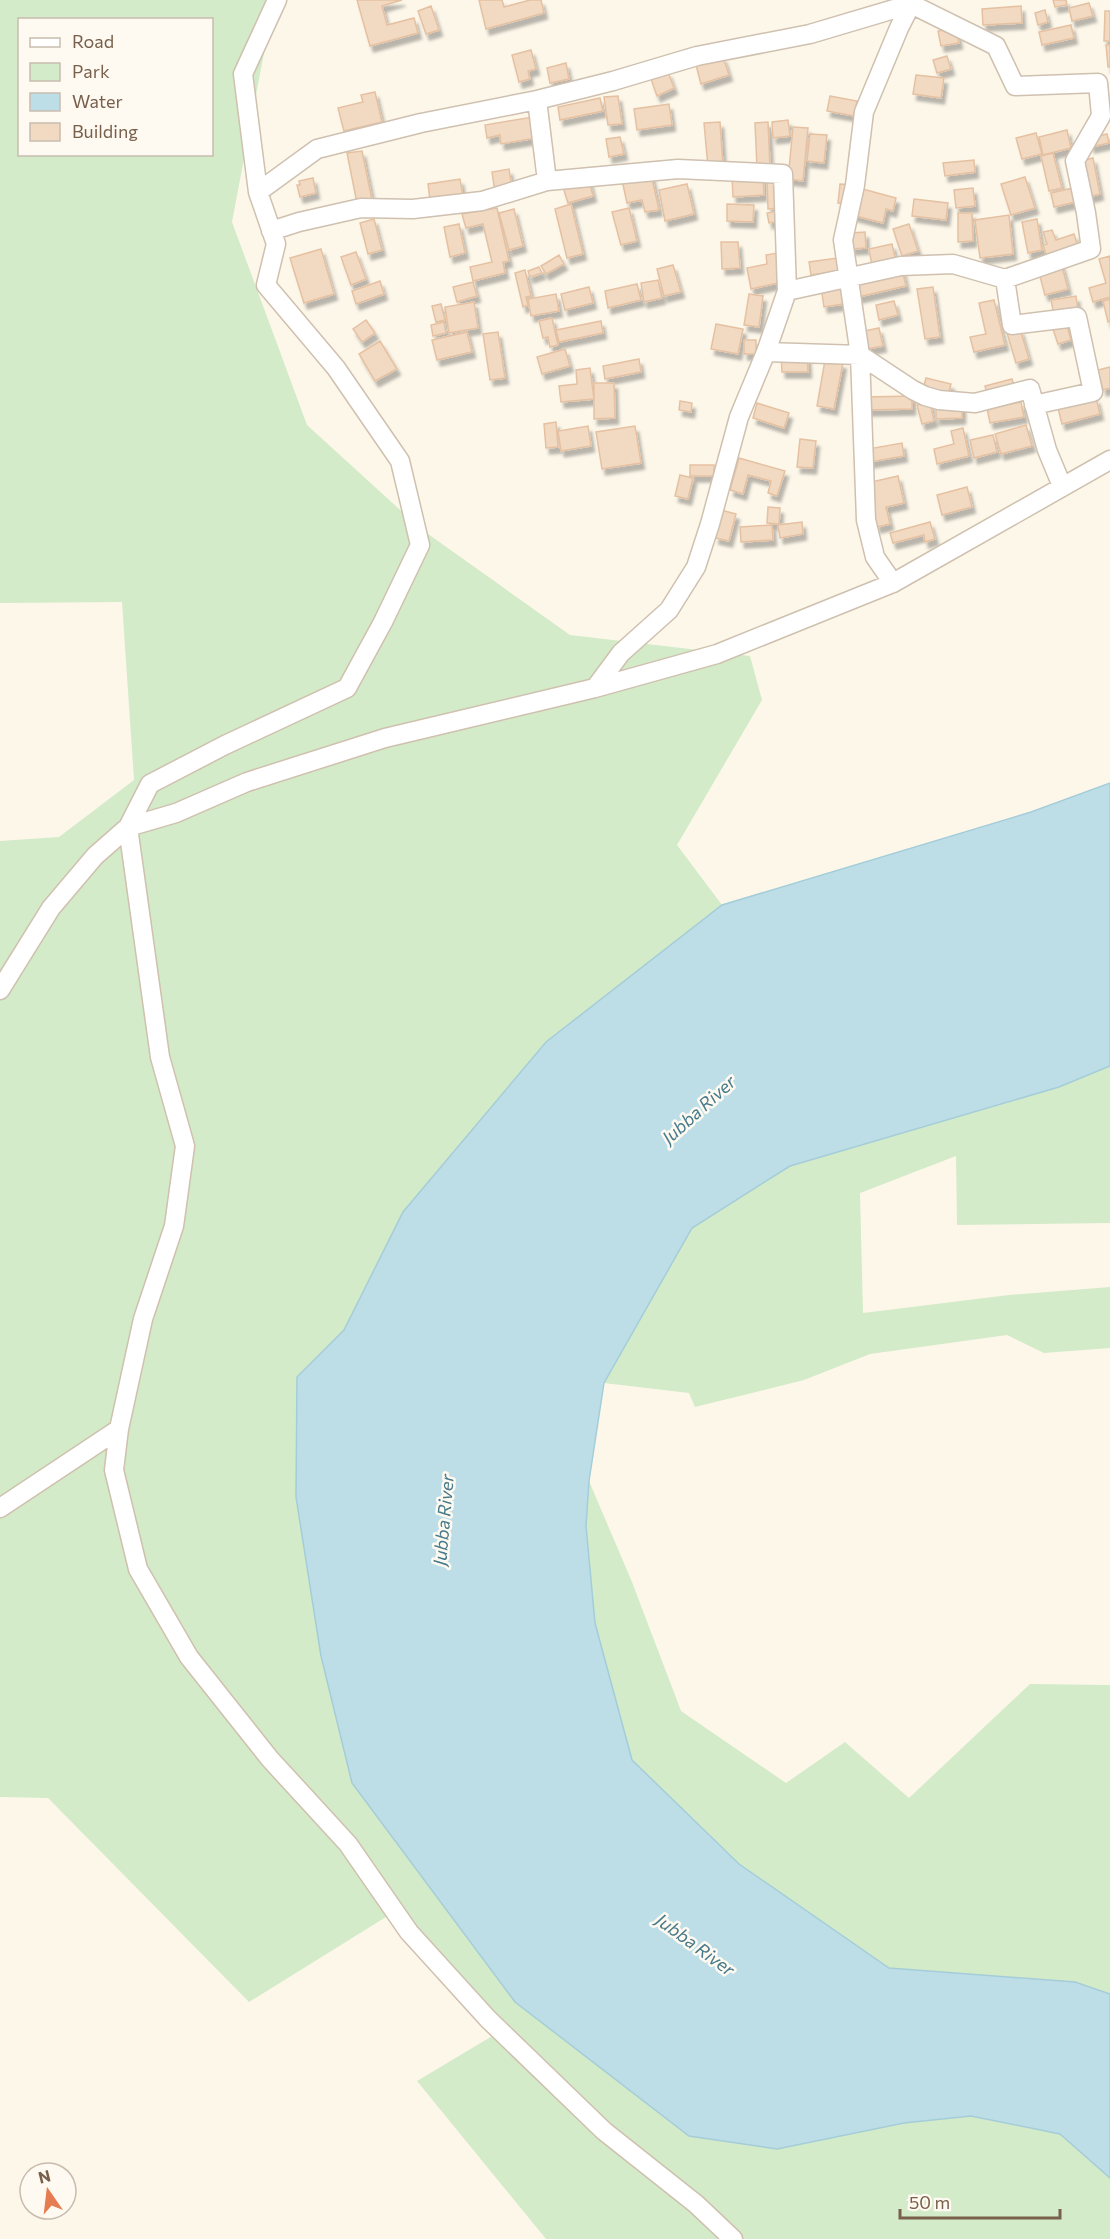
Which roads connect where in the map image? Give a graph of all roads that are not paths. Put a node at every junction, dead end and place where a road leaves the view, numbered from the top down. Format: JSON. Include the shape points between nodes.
{"nodes":[{"id":1,"x":277,"y":0,"type":"edge"},
{"id":2,"x":911,"y":2,"type":"edge"},
{"id":3,"x":537,"y":100,"type":"junction"},
{"id":4,"x":548,"y":181,"type":"junction"},
{"id":5,"x":258,"y":192,"type":"junction"},
{"id":6,"x":271,"y":231,"type":"junction"},
{"id":7,"x":848,"y":277,"type":"junction"},
{"id":8,"x":1005,"y":279,"type":"junction"},
{"id":9,"x":787,"y":291,"type":"junction"},
{"id":10,"x":766,"y":352,"type":"junction"},
{"id":11,"x":860,"y":355,"type":"junction"},
{"id":12,"x":1034,"y":405,"type":"junction"},
{"id":13,"x":1110,"y":460,"type":"edge"},
{"id":14,"x":1062,"y":486,"type":"junction"},
{"id":15,"x":893,"y":583,"type":"junction"},
{"id":16,"x":595,"y":688,"type":"junction"},
{"id":17,"x":128,"y":827,"type":"junction"},
{"id":18,"x":0,"y":990,"type":"edge"},
{"id":19,"x":119,"y":1429,"type":"junction"},
{"id":20,"x":0,"y":1508,"type":"edge"},
{"id":21,"x":733,"y":2239,"type":"edge"}],
"edges":[{"from":1,"to":5,"type":"street","via":[[243,74]]},
{"from":2,"to":3,"type":"street","via":[[810,34],[697,56]]},
{"from":2,"to":7,"type":"street","via":[[864,112],[843,240]]},
{"from":2,"to":8,"type":"street","via":[[996,46],[1015,86],[1098,83],[1101,116],[1075,161],[1090,249]]},
{"from":3,"to":4,"type":"street"},
{"from":3,"to":5,"type":"street","via":[[317,149]]},
{"from":4,"to":6,"type":"street","via":[[482,201],[413,209],[361,208]]},
{"from":4,"to":9,"type":"street","via":[[678,169],[783,174]]},
{"from":5,"to":6,"type":"street"},
{"from":6,"to":17,"type":"street","via":[[276,244],[266,285],[336,368],[400,461],[420,545],[347,688],[150,784]]},
{"from":7,"to":8,"type":"street","via":[[901,266],[953,264]]},
{"from":7,"to":9,"type":"street"},
{"from":7,"to":11,"type":"street"},
{"from":8,"to":12,"type":"street","via":[[1012,325],[1077,317],[1093,392]]},
{"from":9,"to":10,"type":"street"},
{"from":10,"to":11,"type":"street"},
{"from":10,"to":16,"type":"street","via":[[739,417],[696,567],[669,610],[621,653]]},
{"from":11,"to":12,"type":"street","via":[[925,396],[975,403],[1029,389]]},
{"from":11,"to":15,"type":"street","via":[[866,520],[874,558]]},
{"from":12,"to":14,"type":"street"},
{"from":13,"to":14,"type":"street"},
{"from":14,"to":15,"type":"street"},
{"from":15,"to":16,"type":"street","via":[[717,654]]},
{"from":16,"to":17,"type":"street","via":[[386,738],[247,782],[176,813]]},
{"from":17,"to":18,"type":"street","via":[[94,856],[51,908]]},
{"from":17,"to":19,"type":"street","via":[[160,1057],[185,1146],[174,1226],[143,1318]]},
{"from":19,"to":20,"type":"street"},
{"from":19,"to":21,"type":"street","via":[[114,1470],[138,1569],[189,1658],[270,1759],[348,1844],[409,1932],[488,2019],[604,2131],[696,2204]]}]}
